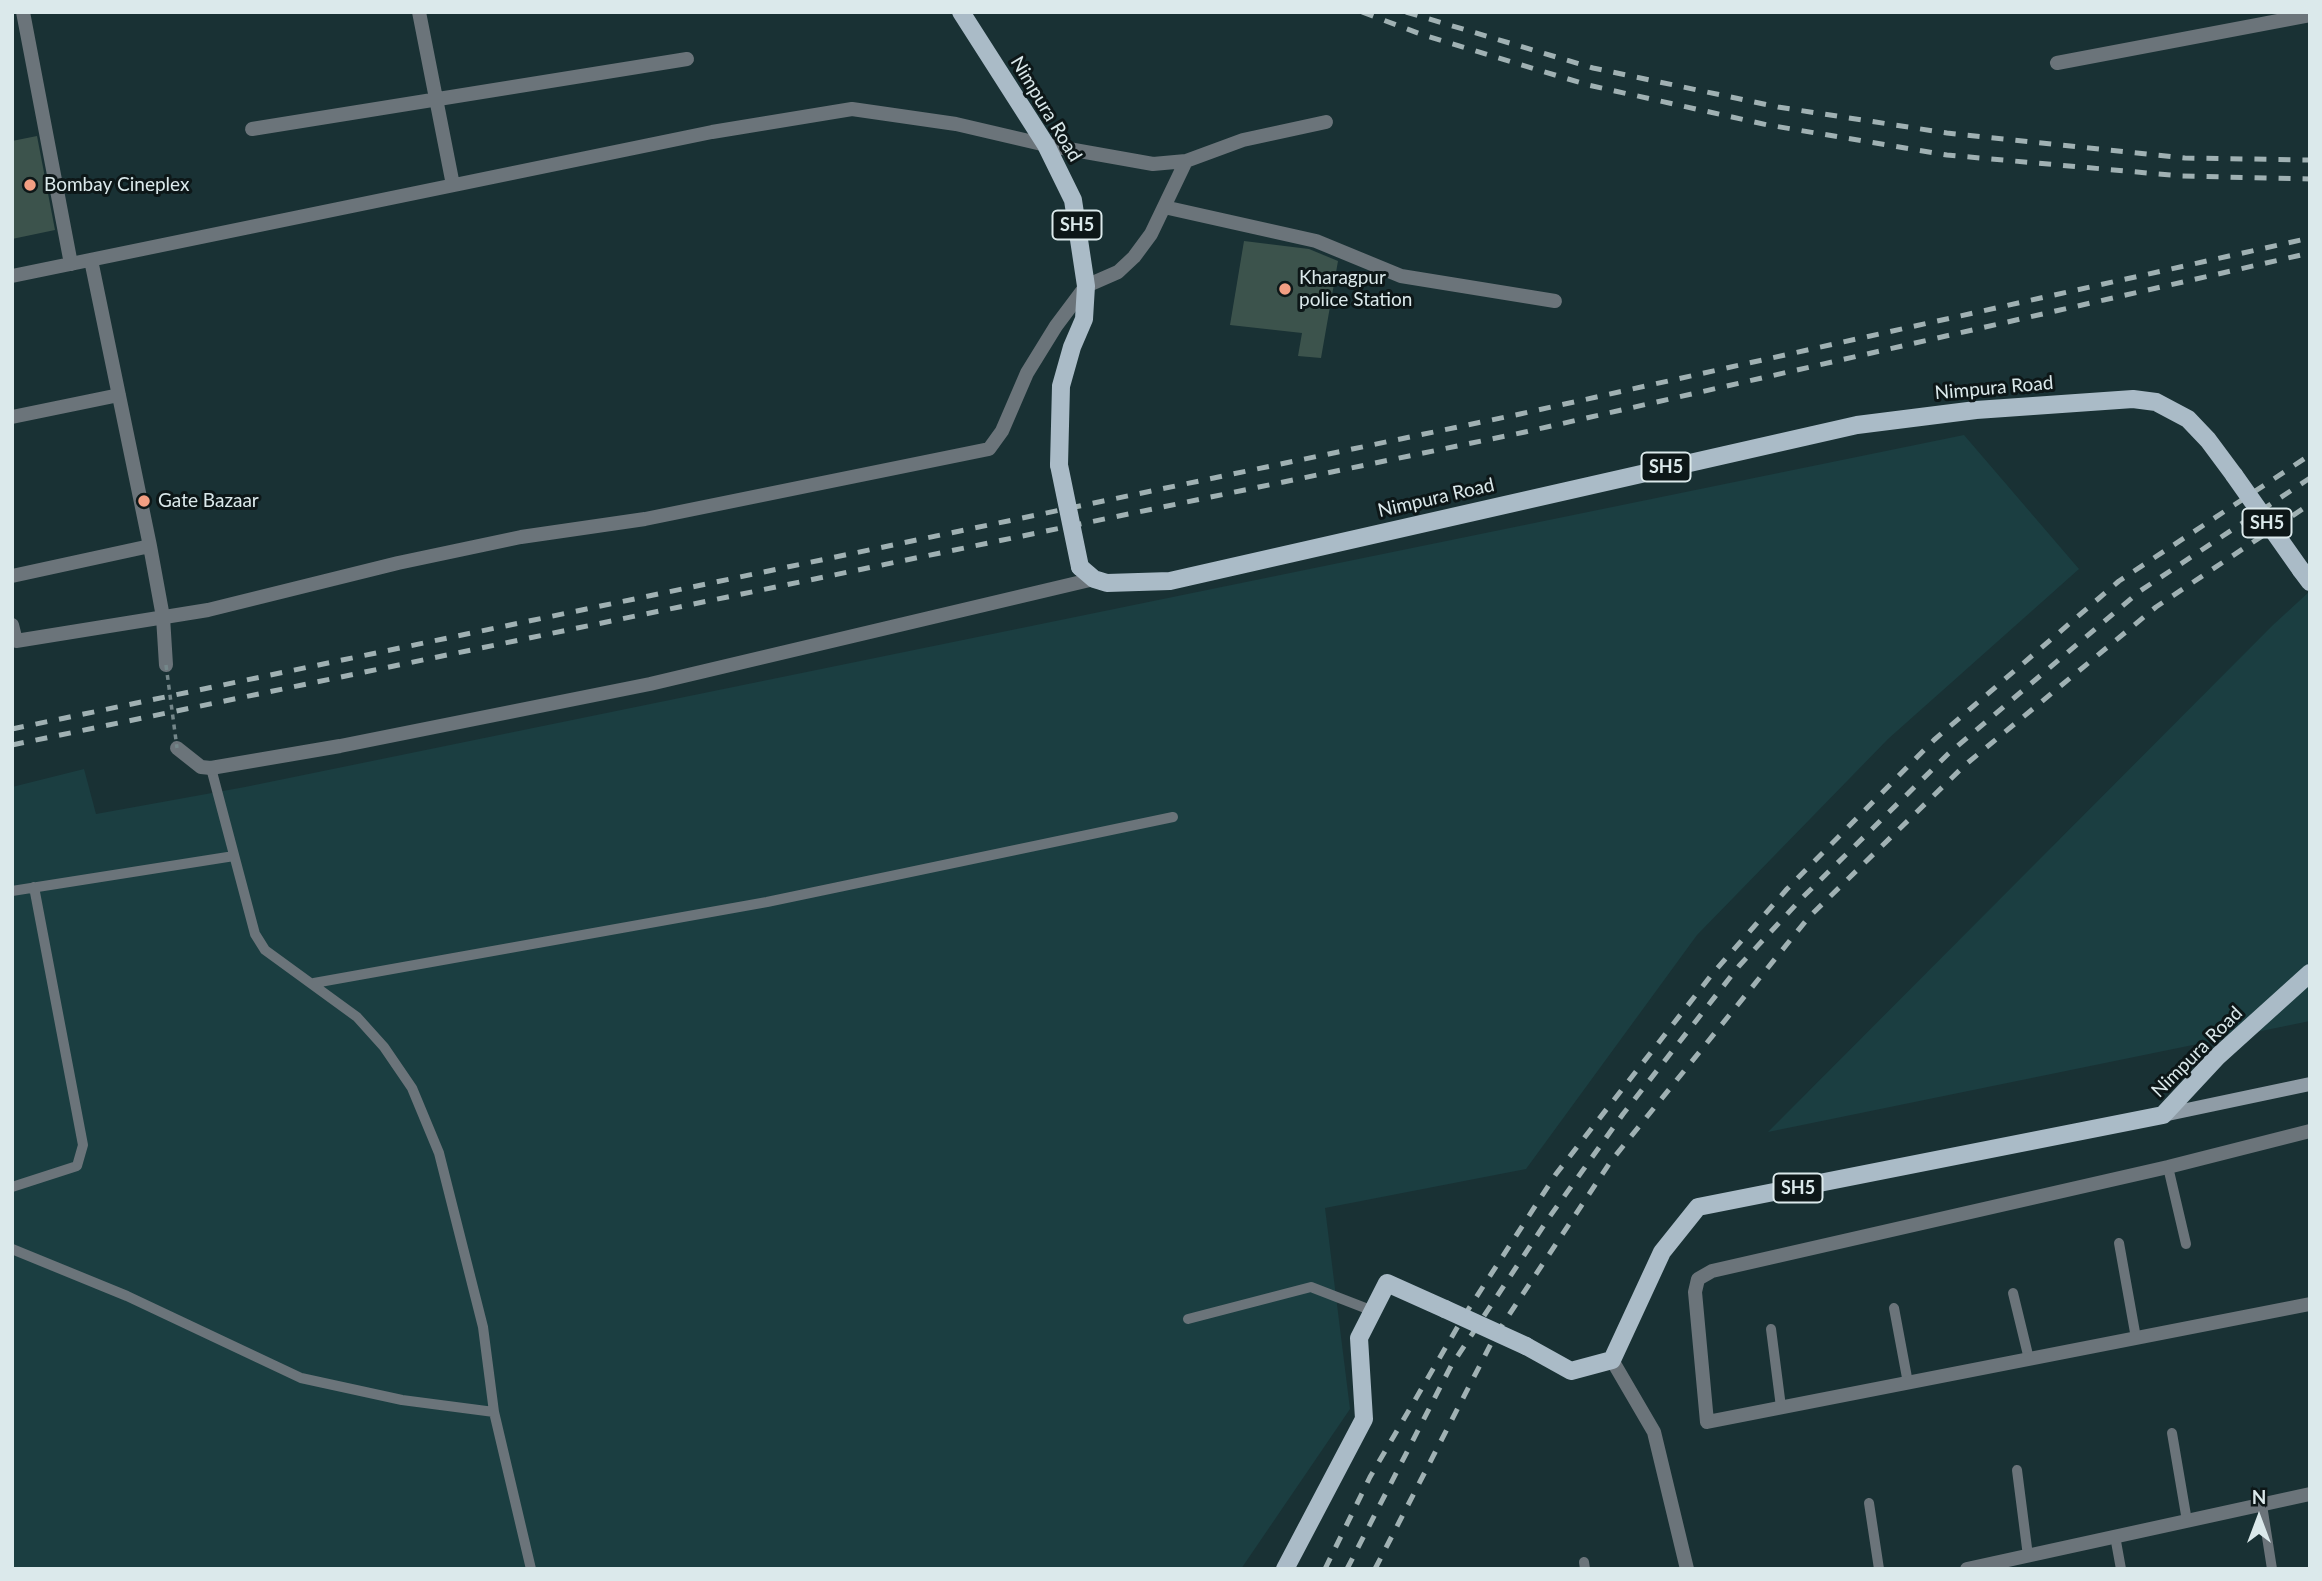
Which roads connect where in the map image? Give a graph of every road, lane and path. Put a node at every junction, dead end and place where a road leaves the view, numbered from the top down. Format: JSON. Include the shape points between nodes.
{"nodes":[{"id":1,"x":23,"y":12,"type":"edge"},
{"id":2,"x":419,"y":12,"type":"edge"},
{"id":3,"x":961,"y":12,"type":"edge"},
{"id":4,"x":2310,"y":15,"type":"edge"},
{"id":5,"x":687,"y":59,"type":"dead end"},
{"id":6,"x":2057,"y":63,"type":"dead end"},
{"id":7,"x":437,"y":101,"type":"junction"},
{"id":8,"x":1326,"y":122,"type":"dead end"},
{"id":9,"x":253,"y":130,"type":"dead end"},
{"id":10,"x":1046,"y":145,"type":"junction"},
{"id":11,"x":1186,"y":161,"type":"junction"},
{"id":12,"x":453,"y":185,"type":"junction"},
{"id":13,"x":1164,"y":207,"type":"junction"},
{"id":14,"x":91,"y":260,"type":"junction"},
{"id":15,"x":71,"y":264,"type":"junction"},
{"id":16,"x":12,"y":276,"type":"edge"},
{"id":17,"x":1086,"y":286,"type":"junction"},
{"id":18,"x":1555,"y":301,"type":"dead end"},
{"id":19,"x":119,"y":395,"type":"junction"},
{"id":20,"x":12,"y":417,"type":"edge"},
{"id":21,"x":150,"y":546,"type":"junction"},
{"id":22,"x":12,"y":576,"type":"edge"},
{"id":23,"x":2305,"y":576,"type":"edge"},
{"id":24,"x":1094,"y":579,"type":"junction"},
{"id":25,"x":163,"y":617,"type":"junction"},
{"id":26,"x":12,"y":625,"type":"edge"},
{"id":27,"x":166,"y":664,"type":"joint"},
{"id":28,"x":177,"y":748,"type":"joint"},
{"id":29,"x":211,"y":768,"type":"junction"},
{"id":30,"x":1173,"y":817,"type":"dead end"},
{"id":31,"x":234,"y":856,"type":"junction"},
{"id":32,"x":34,"y":887,"type":"junction"},
{"id":33,"x":12,"y":891,"type":"edge"},
{"id":34,"x":2310,"y":973,"type":"edge"},
{"id":35,"x":314,"y":983,"type":"junction"},
{"id":36,"x":2310,"y":1084,"type":"edge"},
{"id":37,"x":2163,"y":1115,"type":"junction"},
{"id":38,"x":2310,"y":1131,"type":"edge"},
{"id":39,"x":2168,"y":1167,"type":"junction"},
{"id":40,"x":12,"y":1188,"type":"edge"},
{"id":41,"x":2119,"y":1244,"type":"dead end"},
{"id":42,"x":2186,"y":1244,"type":"dead end"},
{"id":43,"x":12,"y":1249,"type":"edge"},
{"id":44,"x":2013,"y":1293,"type":"dead end"},
{"id":45,"x":2310,"y":1304,"type":"edge"},
{"id":46,"x":1894,"y":1308,"type":"dead end"},
{"id":47,"x":1373,"y":1311,"type":"junction"},
{"id":48,"x":1188,"y":1319,"type":"dead end"},
{"id":49,"x":1771,"y":1329,"type":"dead end"},
{"id":50,"x":2136,"y":1338,"type":"junction"},
{"id":51,"x":2029,"y":1359,"type":"junction"},
{"id":52,"x":1612,"y":1360,"type":"junction"},
{"id":53,"x":1908,"y":1383,"type":"junction"},
{"id":54,"x":1781,"y":1407,"type":"junction"},
{"id":55,"x":494,"y":1412,"type":"junction"},
{"id":56,"x":2172,"y":1433,"type":"dead end"},
{"id":57,"x":2017,"y":1471,"type":"dead end"},
{"id":58,"x":2310,"y":1494,"type":"edge"},
{"id":59,"x":1869,"y":1503,"type":"dead end"},
{"id":60,"x":2262,"y":1505,"type":"junction"},
{"id":61,"x":2186,"y":1521,"type":"junction"},
{"id":62,"x":2115,"y":1536,"type":"junction"},
{"id":63,"x":2028,"y":1556,"type":"junction"},
{"id":64,"x":531,"y":1569,"type":"edge"},
{"id":65,"x":1285,"y":1569,"type":"edge"},
{"id":66,"x":1687,"y":1569,"type":"edge"},
{"id":67,"x":1880,"y":1569,"type":"edge"},
{"id":68,"x":1968,"y":1569,"type":"edge"},
{"id":69,"x":2121,"y":1569,"type":"edge"},
{"id":70,"x":2272,"y":1569,"type":"edge"}],
"edges":[{"from":1,"to":15,"type":"street"},
{"from":2,"to":7,"type":"street"},
{"from":3,"to":10,"type":"main road","name":"Nimpura Road","number":"SH5"},
{"from":4,"to":6,"type":"street"},
{"from":5,"to":7,"type":"street"},
{"from":7,"to":9,"type":"street"},
{"from":7,"to":12,"type":"street"},
{"from":8,"to":11,"type":"street","via":[[1243,140]]},
{"from":10,"to":11,"type":"street","via":[[1138,163]]},
{"from":10,"to":12,"type":"street","via":[[956,124],[852,109],[712,132]]},
{"from":10,"to":17,"type":"main road","name":"Nimpura Road","number":"SH5","via":[[1073,200]]},
{"from":11,"to":13,"type":"street"},
{"from":12,"to":14,"type":"street"},
{"from":13,"to":17,"type":"street","via":[[1133,257],[1118,272]]},
{"from":13,"to":18,"type":"street","via":[[1316,241],[1401,276]]},
{"from":14,"to":15,"type":"street"},
{"from":14,"to":19,"type":"street"},
{"from":15,"to":16,"type":"street"},
{"from":17,"to":24,"type":"main road","name":"Nimpura Road","number":"SH5","bridge":true,"via":[[1084,319],[1061,386],[1059,465],[1080,567]]},
{"from":17,"to":25,"type":"street","via":[[1027,373],[1002,431],[989,449],[645,519],[509,540]]},
{"from":19,"to":20,"type":"street"},
{"from":19,"to":21,"type":"street"},
{"from":21,"to":22,"type":"street"},
{"from":21,"to":25,"type":"street"},
{"from":23,"to":24,"type":"main road","name":"Nimpura Road","number":"SH5","bridge":true,"via":[[2188,419],[2155,402],[2133,399],[1976,410],[1857,425],[1170,581],[1107,583]]},
{"from":24,"to":29,"type":"street","via":[[650,684]]},
{"from":25,"to":26,"type":"street","via":[[16,641]]},
{"from":25,"to":27,"type":"street"},
{"from":27,"to":28,"type":"path","bridge":true},
{"from":28,"to":29,"type":"street","via":[[201,767]]},
{"from":29,"to":31,"type":"lane"},
{"from":30,"to":35,"type":"lane","via":[[767,902]]},
{"from":31,"to":32,"type":"lane"},
{"from":31,"to":35,"type":"lane","via":[[255,934],[265,950]]},
{"from":32,"to":33,"type":"lane"},
{"from":32,"to":40,"type":"lane","via":[[83,1145],[76,1166]]},
{"from":34,"to":37,"type":"main road","name":"Nimpura Road","via":[[2217,1057]]},
{"from":35,"to":55,"type":"lane","via":[[357,1017],[412,1088],[439,1153],[483,1327]]},
{"from":36,"to":37,"type":"main road","name":"Nimpura Road"},
{"from":37,"to":52,"type":"main road","number":"SH5","via":[[1698,1207],[1662,1252]]},
{"from":38,"to":39,"type":"street"},
{"from":39,"to":42,"type":"lane"},
{"from":39,"to":54,"type":"street","via":[[1712,1271],[1698,1279],[1695,1292],[1707,1422]]},
{"from":41,"to":50,"type":"lane"},
{"from":43,"to":55,"type":"lane","via":[[127,1296],[301,1378],[402,1400]]},
{"from":44,"to":51,"type":"lane"},
{"from":45,"to":50,"type":"street"},
{"from":46,"to":53,"type":"lane"},
{"from":47,"to":48,"type":"lane","via":[[1311,1287]]},
{"from":47,"to":52,"type":"main road","bridge":true,"via":[[1387,1283],[1571,1371]]},
{"from":47,"to":65,"type":"main road","via":[[1359,1338],[1364,1419]]},
{"from":49,"to":54,"type":"lane"},
{"from":50,"to":51,"type":"street"},
{"from":51,"to":53,"type":"street"},
{"from":52,"to":66,"type":"street","via":[[1654,1432]]},
{"from":53,"to":54,"type":"street"},
{"from":55,"to":64,"type":"lane"},
{"from":56,"to":61,"type":"lane"},
{"from":57,"to":63,"type":"lane"},
{"from":58,"to":60,"type":"street"},
{"from":59,"to":67,"type":"lane"},
{"from":60,"to":61,"type":"street"},
{"from":60,"to":70,"type":"lane"},
{"from":61,"to":62,"type":"street"},
{"from":62,"to":63,"type":"street"},
{"from":62,"to":69,"type":"lane"},
{"from":63,"to":68,"type":"street"}]}
